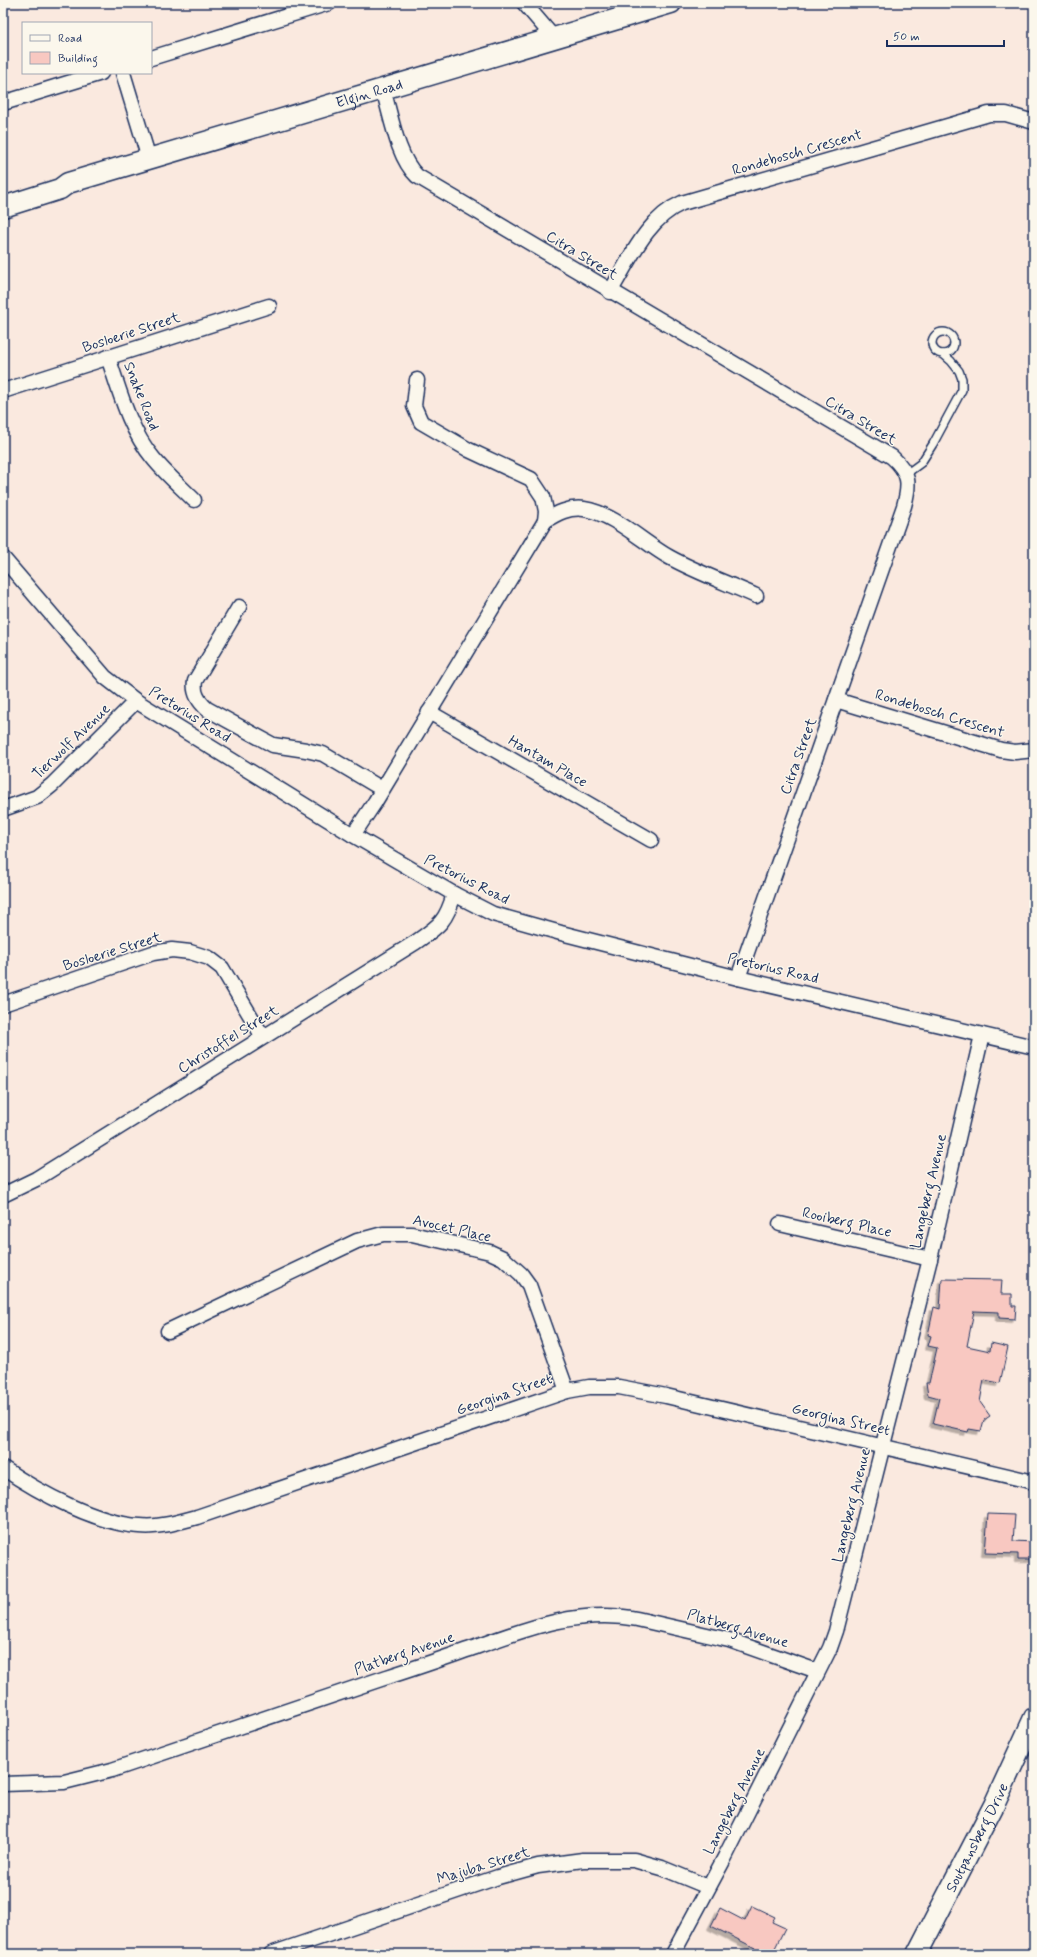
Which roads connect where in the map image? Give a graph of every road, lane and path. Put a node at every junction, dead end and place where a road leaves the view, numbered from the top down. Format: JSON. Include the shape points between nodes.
{"nodes":[{"id":1,"x":329,"y":3,"type":"edge"},
{"id":2,"x":524,"y":3,"type":"edge"},
{"id":3,"x":670,"y":3,"type":"edge"},
{"id":4,"x":554,"y":38,"type":"junction"},
{"id":5,"x":152,"y":58,"type":"edge"},
{"id":6,"x":98,"y":74,"type":"edge"},
{"id":7,"x":122,"y":74,"type":"edge"},
{"id":8,"x":383,"y":89,"type":"junction"},
{"id":9,"x":3,"y":103,"type":"edge"},
{"id":10,"x":1034,"y":122,"type":"edge"},
{"id":11,"x":149,"y":159,"type":"junction"},
{"id":12,"x":68,"y":183,"type":"junction"},
{"id":13,"x":3,"y":197,"type":"edge"},
{"id":14,"x":3,"y":207,"type":"edge"},
{"id":15,"x":610,"y":292,"type":"junction"},
{"id":16,"x":269,"y":306,"type":"dead end"},
{"id":17,"x":943,"y":354,"type":"dead end"},
{"id":18,"x":108,"y":358,"type":"junction"},
{"id":19,"x":417,"y":380,"type":"dead end"},
{"id":20,"x":3,"y":391,"type":"edge"},
{"id":21,"x":906,"y":474,"type":"junction"},
{"id":22,"x":194,"y":500,"type":"dead end"},
{"id":23,"x":545,"y":521,"type":"junction"},
{"id":24,"x":3,"y":558,"type":"edge"},
{"id":25,"x":756,"y":596,"type":"dead end"},
{"id":26,"x":239,"y":607,"type":"dead end"},
{"id":27,"x":836,"y":700,"type":"junction"},
{"id":28,"x":136,"y":701,"type":"junction"},
{"id":29,"x":429,"y":712,"type":"junction"},
{"id":30,"x":1034,"y":750,"type":"edge"},
{"id":31,"x":382,"y":789,"type":"junction"},
{"id":32,"x":3,"y":809,"type":"edge"},
{"id":33,"x":353,"y":834,"type":"junction"},
{"id":34,"x":651,"y":840,"type":"dead end"},
{"id":35,"x":454,"y":894,"type":"junction"},
{"id":36,"x":738,"y":978,"type":"junction"},
{"id":37,"x":3,"y":1004,"type":"edge"},
{"id":38,"x":982,"y":1035,"type":"junction"},
{"id":39,"x":263,"y":1037,"type":"junction"},
{"id":40,"x":1034,"y":1047,"type":"edge"},
{"id":41,"x":3,"y":1195,"type":"edge"},
{"id":42,"x":780,"y":1224,"type":"dead end"},
{"id":43,"x":930,"y":1260,"type":"junction"},
{"id":44,"x":168,"y":1331,"type":"dead end"},
{"id":45,"x":567,"y":1391,"type":"junction"},
{"id":46,"x":884,"y":1446,"type":"junction"},
{"id":47,"x":3,"y":1468,"type":"edge"},
{"id":48,"x":1034,"y":1482,"type":"edge"},
{"id":49,"x":817,"y":1671,"type":"junction"},
{"id":50,"x":1034,"y":1718,"type":"edge"},
{"id":51,"x":3,"y":1784,"type":"edge"},
{"id":52,"x":708,"y":1887,"type":"junction"},
{"id":53,"x":271,"y":1954,"type":"edge"},
{"id":54,"x":673,"y":1954,"type":"edge"},
{"id":55,"x":917,"y":1954,"type":"edge"}],
"edges":[{"from":1,"to":5,"type":"street"},
{"from":2,"to":4,"type":"street"},
{"from":3,"to":4,"type":"street","name":"Elgin Road"},
{"from":4,"to":8,"type":"street","name":"Elgin Road"},
{"from":6,"to":9,"type":"street"},
{"from":7,"to":11,"type":"street"},
{"from":8,"to":11,"type":"street","name":"Elgin Road"},
{"from":8,"to":15,"type":"street","name":"Citra Street","via":[[402,154],[417,176]]},
{"from":10,"to":15,"type":"street","name":"Rondebosch Crescent","via":[[1006,114],[989,114],[672,207],[644,236]]},
{"from":11,"to":12,"type":"street","name":"Elgin Road"},
{"from":12,"to":13,"type":"street","name":"Elgin Road","via":[[59,181]]},
{"from":12,"to":14,"type":"street","name":"Elgin Road","via":[[60,189]]},
{"from":15,"to":21,"type":"street","name":"Citra Street","via":[[892,457]]},
{"from":16,"to":18,"type":"street","name":"Bosloerie Street"},
{"from":17,"to":21,"type":"lane","via":[[959,371],[962,390],[921,462]]},
{"from":18,"to":20,"type":"street","name":"Bosloerie Street"},
{"from":18,"to":22,"type":"street","name":"Snake Road","via":[[124,406],[141,441],[153,458]]},
{"from":19,"to":23,"type":"street","via":[[414,406],[421,422],[468,450],[530,478],[543,497]]},
{"from":21,"to":27,"type":"street","name":"Citra Street","via":[[908,483],[904,506]]},
{"from":23,"to":25,"type":"street","via":[[555,514],[575,508],[596,512],[671,558]]},
{"from":23,"to":29,"type":"street"},
{"from":24,"to":28,"type":"street","name":"Pretorius Road","via":[[105,677]]},
{"from":26,"to":31,"type":"street","via":[[195,681],[196,697],[201,704],[267,742],[279,747],[318,752]]},
{"from":27,"to":30,"type":"street","name":"Rondebosch Crescent","via":[[1001,750]]},
{"from":27,"to":36,"type":"street","name":"Citra Street"},
{"from":28,"to":32,"type":"street","name":"Tierwolf Avenue","via":[[42,793]]},
{"from":28,"to":33,"type":"street","name":"Pretorius Road"},
{"from":29,"to":31,"type":"street"},
{"from":29,"to":34,"type":"street","name":"Hantam Place"},
{"from":31,"to":33,"type":"street"},
{"from":33,"to":35,"type":"street","name":"Pretorius Road"},
{"from":35,"to":36,"type":"street","name":"Pretorius Road","via":[[480,909],[509,920]]},
{"from":35,"to":39,"type":"street","name":"Christoffel Street","via":[[449,912],[434,930]]},
{"from":36,"to":38,"type":"street","name":"Pretorius Road"},
{"from":37,"to":39,"type":"street","name":"Bosloerie Street","via":[[153,953],[172,950],[190,952],[209,958],[222,968]]},
{"from":38,"to":40,"type":"street","name":"Pretorius Road"},
{"from":38,"to":43,"type":"street","name":"Langeberg Avenue"},
{"from":39,"to":41,"type":"street","name":"Christoffel Street","via":[[36,1179]]},
{"from":42,"to":43,"type":"street","name":"Rooiberg Place"},
{"from":43,"to":46,"type":"street","name":"Langeberg Avenue"},
{"from":44,"to":45,"type":"street","name":"Avocet Place","via":[[357,1241],[383,1234],[412,1234],[490,1252],[512,1265],[529,1285]]},
{"from":45,"to":46,"type":"street","name":"Georgina Street","via":[[619,1387]]},
{"from":45,"to":47,"type":"street","name":"Georgina Street","via":[[196,1517],[157,1526],[124,1525],[99,1518],[50,1496]]},
{"from":46,"to":48,"type":"street","name":"Georgina Street"},
{"from":46,"to":49,"type":"street","name":"Langeberg Avenue","via":[[836,1631]]},
{"from":49,"to":51,"type":"street","name":"Platberg Avenue","via":[[729,1640],[624,1616],[572,1618],[541,1624],[112,1770],[64,1782]]},
{"from":49,"to":52,"type":"street","name":"Langeberg Avenue"},
{"from":50,"to":55,"type":"street","name":"Soutpansberg Drive","via":[[994,1805]]},
{"from":52,"to":53,"type":"street","name":"Majuba Street","via":[[662,1868],[634,1860],[583,1860],[538,1866],[498,1877]]},
{"from":52,"to":54,"type":"street","name":"Langeberg Avenue"}]}
